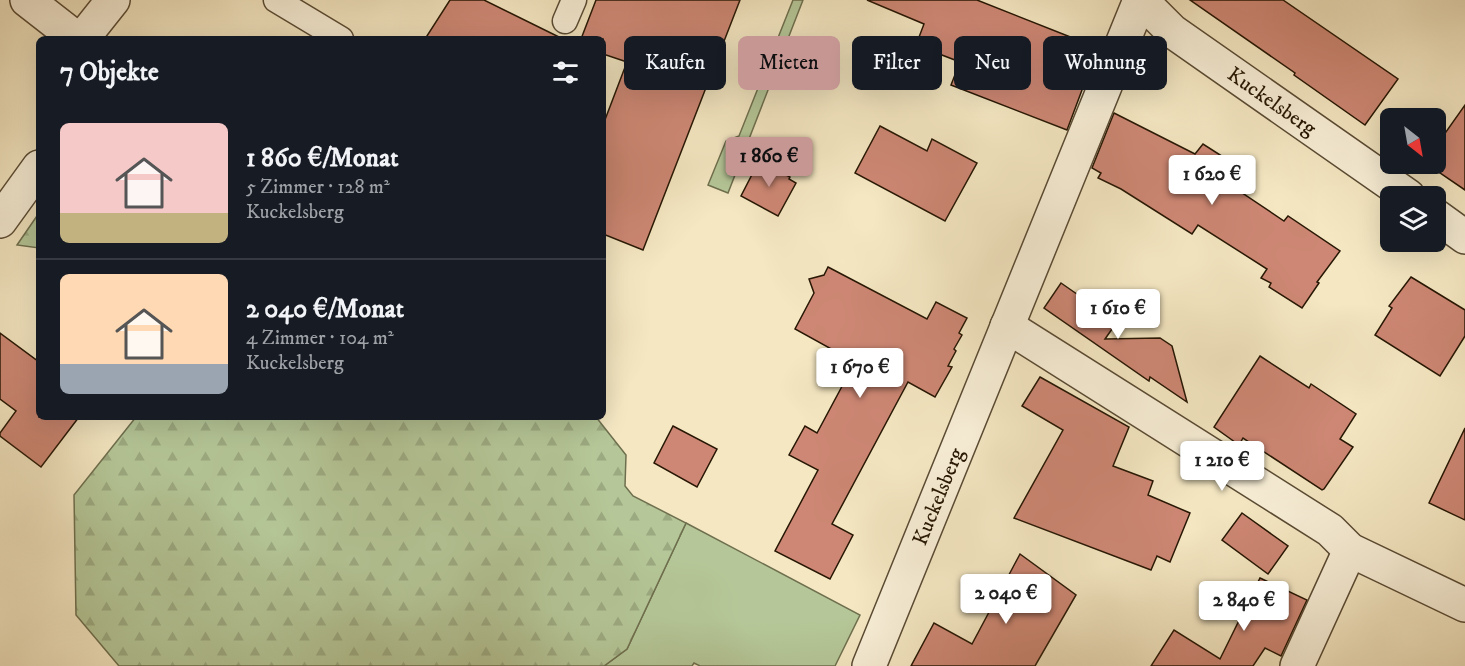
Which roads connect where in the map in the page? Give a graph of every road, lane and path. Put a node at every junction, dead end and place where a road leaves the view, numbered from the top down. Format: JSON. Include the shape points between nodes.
{"nodes":[{"id":1,"x":27,"y":0,"type":"edge"},
{"id":2,"x":114,"y":0,"type":"edge"},
{"id":3,"x":276,"y":0,"type":"edge"},
{"id":4,"x":1140,"y":0,"type":"edge"},
{"id":5,"x":74,"y":36,"type":"edge"},
{"id":6,"x":84,"y":36,"type":"edge"},
{"id":7,"x":336,"y":36,"type":"edge"},
{"id":8,"x":36,"y":170,"type":"edge"},
{"id":9,"x":1394,"y":186,"type":"edge"},
{"id":10,"x":0,"y":221,"type":"edge"},
{"id":11,"x":1446,"y":223,"type":"edge"},
{"id":12,"x":1465,"y":237,"type":"edge"},
{"id":13,"x":1008,"y":326,"type":"junction"},
{"id":14,"x":1350,"y":550,"type":"junction"},
{"id":15,"x":1465,"y":605,"type":"edge"},
{"id":16,"x":869,"y":666,"type":"edge"},
{"id":17,"x":1297,"y":666,"type":"edge"}],
"edges":[{"from":1,"to":5,"type":"street"},
{"from":2,"to":6,"type":"street"},
{"from":3,"to":7,"type":"lane"},
{"from":4,"to":9,"type":"street","name":"Kuckelsberg","via":[[1172,31]]},
{"from":4,"to":13,"type":"street","name":"Kuckelsberg"},
{"from":8,"to":10,"type":"street"},
{"from":11,"to":12,"type":"street"},
{"from":13,"to":14,"type":"street","via":[[1330,530]]},
{"from":13,"to":16,"type":"street","name":"Kuckelsberg"},
{"from":14,"to":15,"type":"street"},
{"from":14,"to":17,"type":"street"}]}
